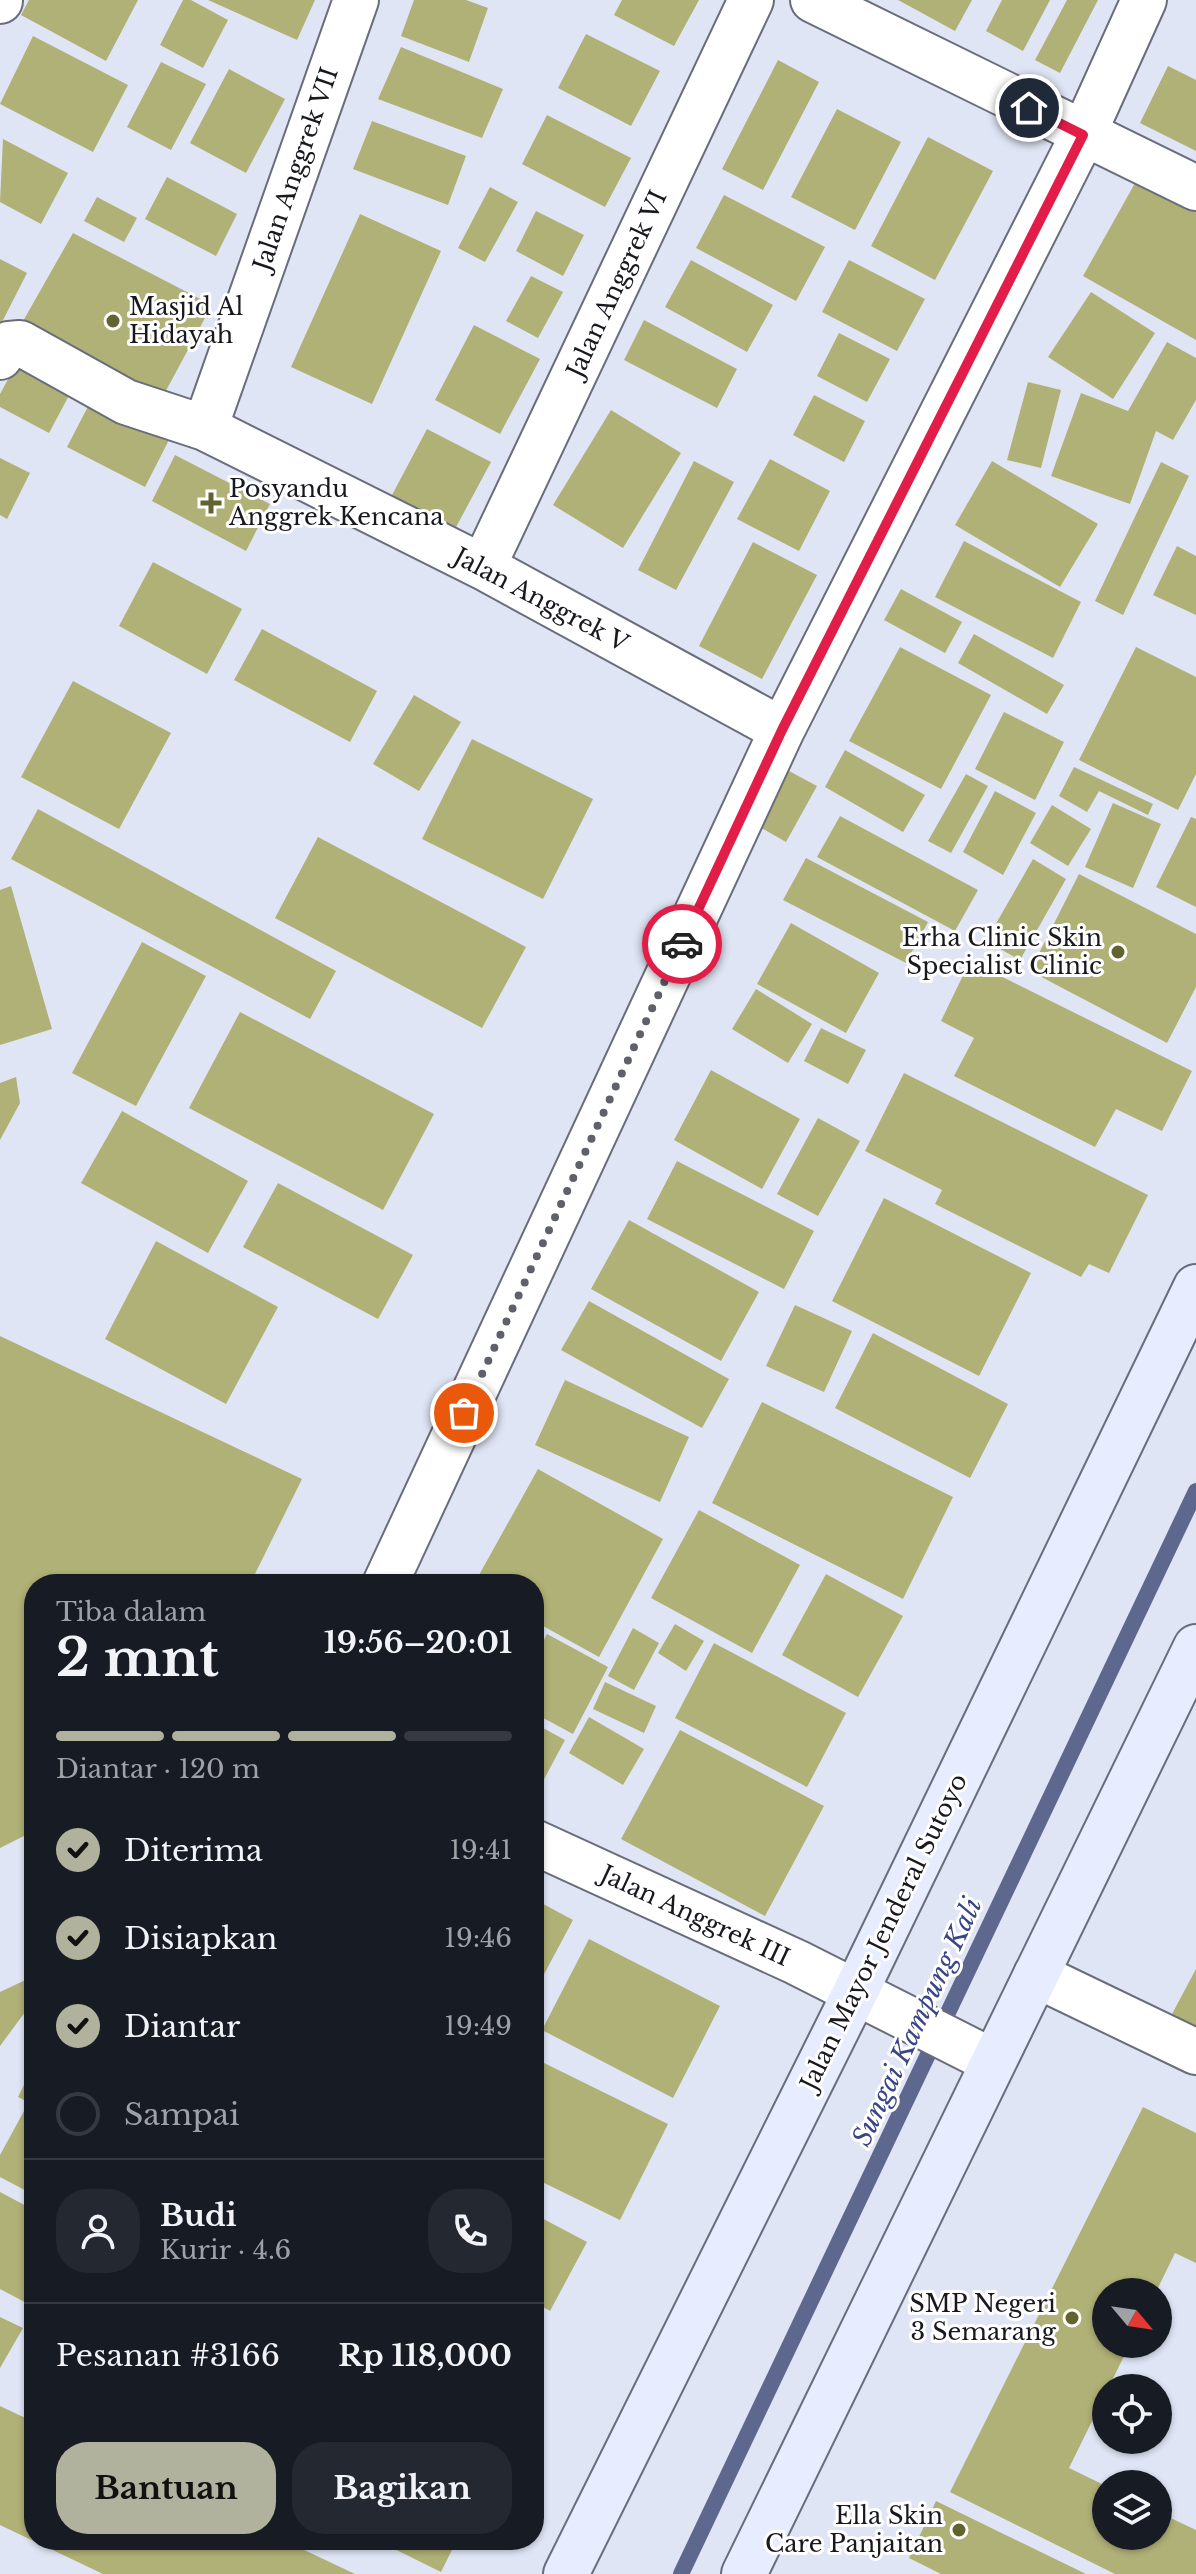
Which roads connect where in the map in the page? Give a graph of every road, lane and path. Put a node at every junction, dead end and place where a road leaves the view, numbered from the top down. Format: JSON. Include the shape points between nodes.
{"nodes":[{"id":1,"x":356,"y":0,"type":"edge"},
{"id":2,"x":751,"y":0,"type":"edge"},
{"id":3,"x":813,"y":0,"type":"edge"},
{"id":4,"x":1144,"y":0,"type":"edge"},
{"id":5,"x":1083,"y":135,"type":"junction"},
{"id":6,"x":1196,"y":188,"type":"edge"},
{"id":7,"x":0,"y":357,"type":"edge"},
{"id":8,"x":205,"y":428,"type":"junction"},
{"id":9,"x":483,"y":567,"type":"junction"},
{"id":10,"x":782,"y":730,"type":"junction"},
{"id":11,"x":1196,"y":1287,"type":"edge"},
{"id":12,"x":390,"y":1574,"type":"edge"},
{"id":13,"x":1196,"y":1647,"type":"edge"},
{"id":14,"x":544,"y":1847,"type":"edge"},
{"id":15,"x":1036,"y":1975,"type":"junction"},
{"id":16,"x":863,"y":1998,"type":"junction"},
{"id":17,"x":1196,"y":2052,"type":"edge"},
{"id":18,"x":980,"y":2055,"type":"junction"},
{"id":19,"x":566,"y":2574,"type":"edge"},
{"id":20,"x":744,"y":2574,"type":"edge"}],
"edges":[{"from":1,"to":8,"type":"street","name":"Jalan Anggrek VII"},
{"from":2,"to":9,"type":"street","name":"Jalan Anggrek VI"},
{"from":3,"to":5,"type":"street"},
{"from":4,"to":5,"type":"street"},
{"from":5,"to":6,"type":"street"},
{"from":5,"to":10,"type":"street"},
{"from":7,"to":8,"type":"street","name":"Jalan Anggrek V","via":[[9,344],[20,343],[126,402]]},
{"from":8,"to":9,"type":"street","name":"Jalan Anggrek V"},
{"from":9,"to":10,"type":"street","name":"Jalan Anggrek V"},
{"from":10,"to":12,"type":"street"},
{"from":11,"to":16,"type":"main road","name":"Jalan Mayor Jenderal Sutoyo"},
{"from":13,"to":15,"type":"main road"},
{"from":14,"to":16,"type":"street","name":"Jalan Anggrek III"},
{"from":15,"to":17,"type":"street"},
{"from":15,"to":18,"type":"main road"},
{"from":16,"to":18,"type":"street","name":"Jalan Anggrek III"},
{"from":16,"to":19,"type":"main road","name":"Jalan Mayor Jenderal Sutoyo"},
{"from":18,"to":20,"type":"main road"}]}
